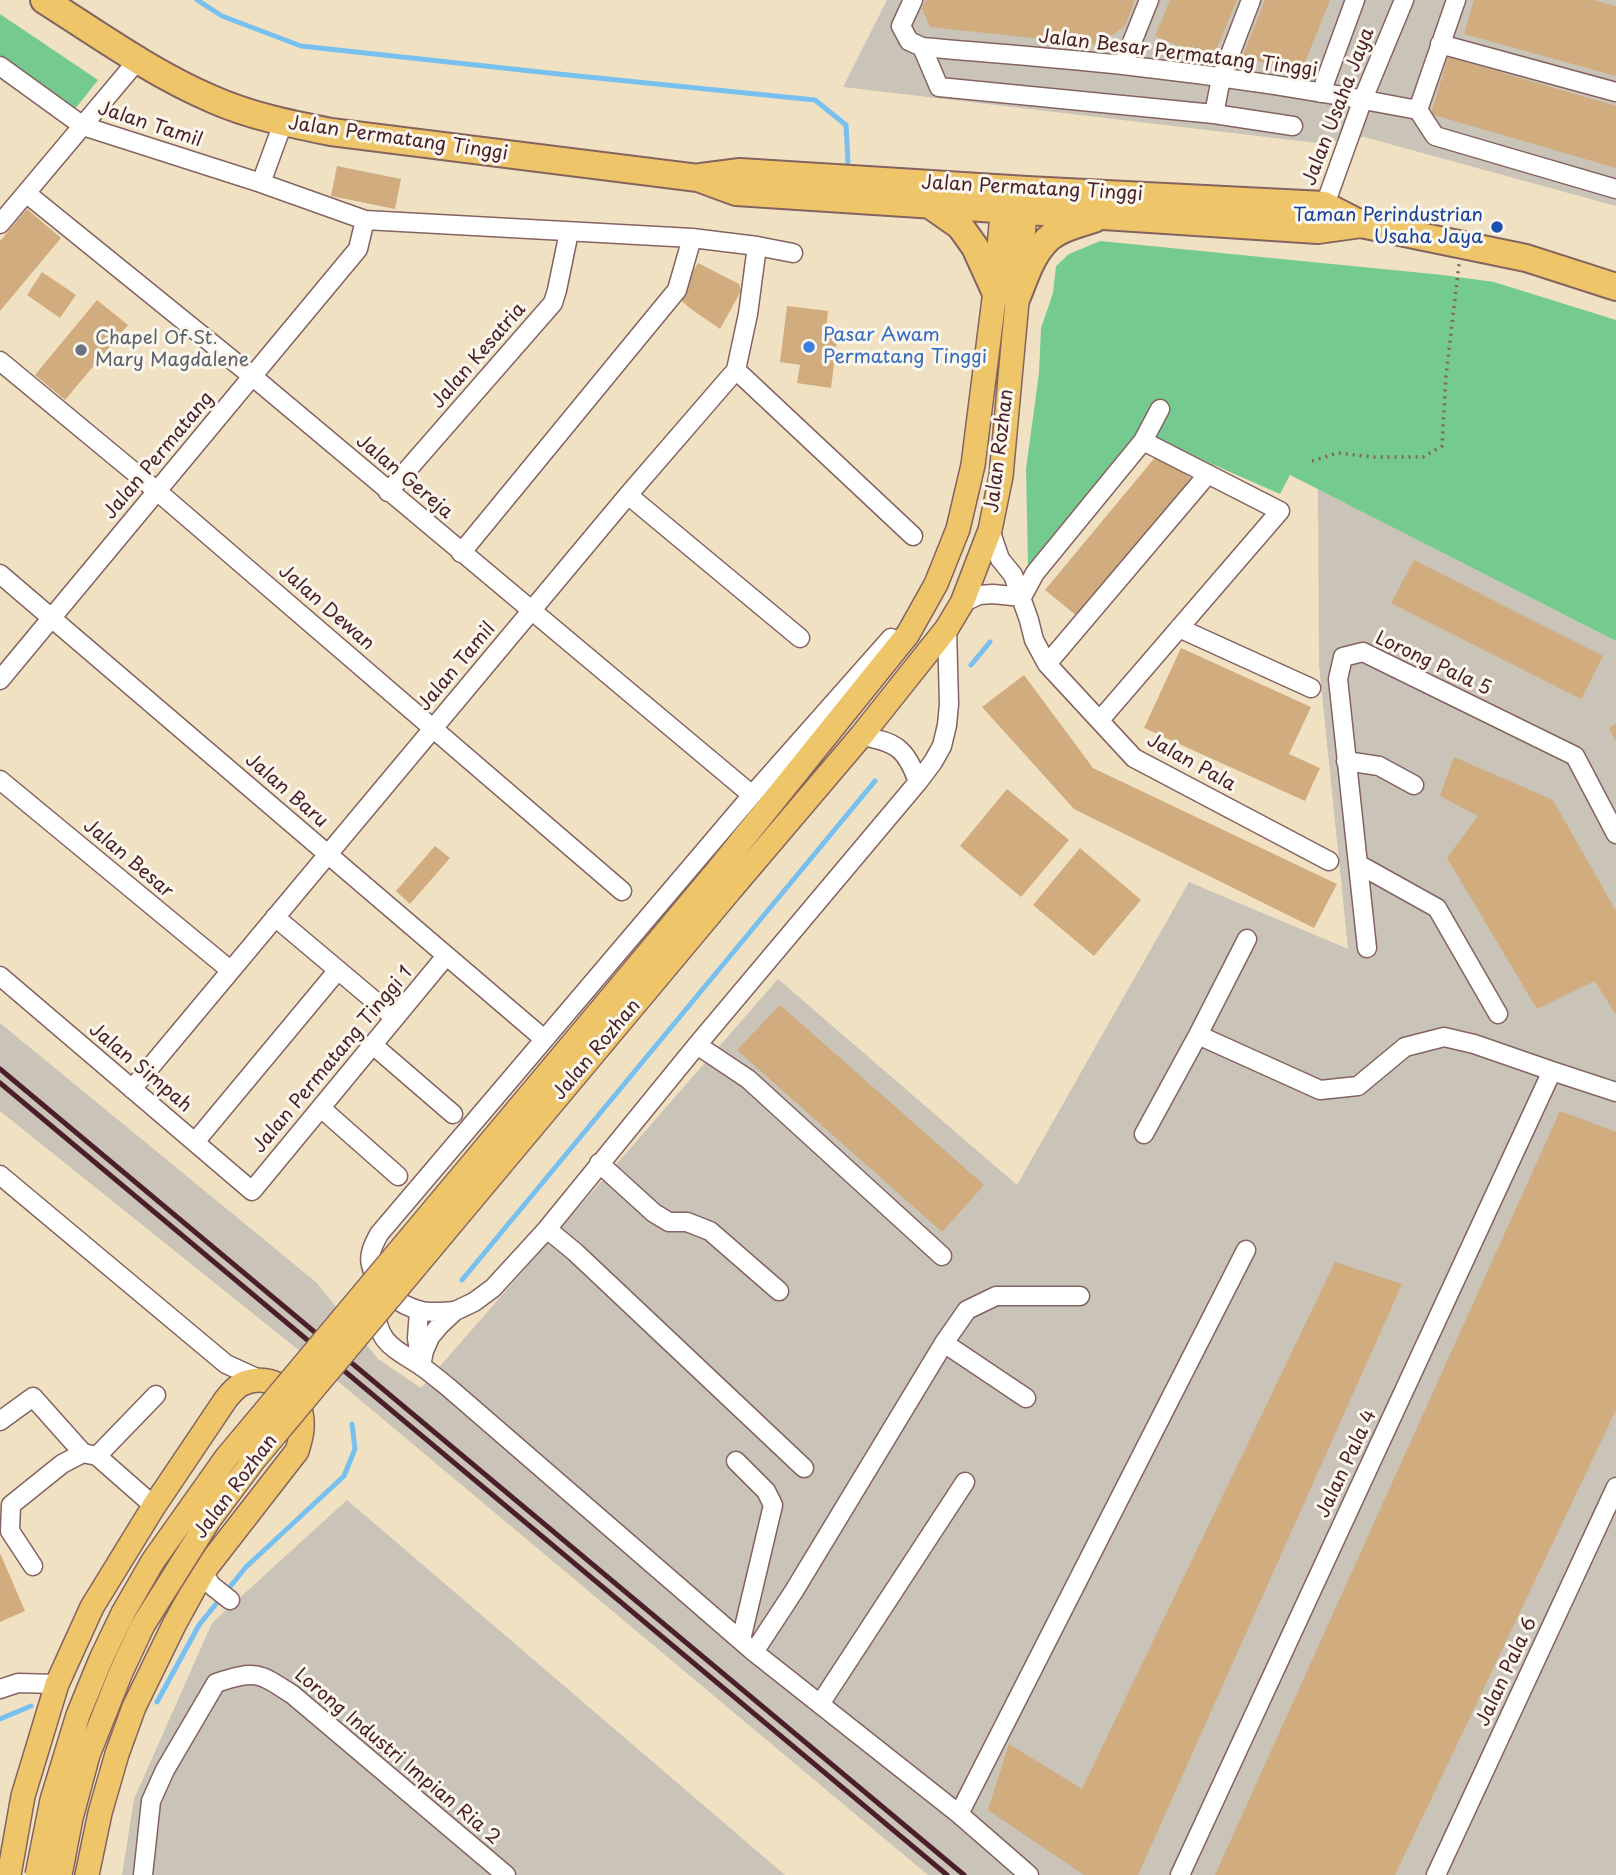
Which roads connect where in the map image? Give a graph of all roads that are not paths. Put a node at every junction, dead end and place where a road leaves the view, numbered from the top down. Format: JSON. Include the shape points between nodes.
{"nodes":[{"id":1,"x":44,"y":0,"type":"edge"},
{"id":2,"x":913,"y":0,"type":"edge"},
{"id":3,"x":1149,"y":0,"type":"edge"},
{"id":4,"x":1251,"y":0,"type":"edge"},
{"id":5,"x":1354,"y":0,"type":"edge"},
{"id":6,"x":1404,"y":0,"type":"edge"},
{"id":7,"x":1456,"y":0,"type":"edge"},
{"id":8,"x":916,"y":44,"type":"junction"},
{"id":9,"x":1440,"y":44,"type":"junction"},
{"id":10,"x":137,"y":61,"type":"junction"},
{"id":11,"x":1123,"y":65,"type":"junction"},
{"id":12,"x":0,"y":66,"type":"edge"},
{"id":13,"x":1221,"y":78,"type":"junction"},
{"id":14,"x":1616,"y":92,"type":"edge"},
{"id":15,"x":1321,"y":93,"type":"junction"},
{"id":16,"x":1363,"y":99,"type":"junction"},
{"id":17,"x":1418,"y":110,"type":"junction"},
{"id":18,"x":1214,"y":114,"type":"junction"},
{"id":19,"x":283,"y":123,"type":"junction"},
{"id":20,"x":83,"y":126,"type":"junction"},
{"id":21,"x":1293,"y":126,"type":"dead end"},
{"id":22,"x":698,"y":178,"type":"junction"},
{"id":23,"x":261,"y":183,"type":"junction"},
{"id":24,"x":1616,"y":189,"type":"edge"},
{"id":25,"x":26,"y":193,"type":"junction"},
{"id":26,"x":1015,"y":199,"type":"junction"},
{"id":27,"x":930,"y":205,"type":"junction"},
{"id":28,"x":1106,"y":215,"type":"junction"},
{"id":29,"x":1321,"y":217,"type":"junction"},
{"id":30,"x":365,"y":220,"type":"junction"},
{"id":31,"x":0,"y":224,"type":"edge"},
{"id":32,"x":569,"y":232,"type":"junction"},
{"id":33,"x":692,"y":238,"type":"junction"},
{"id":34,"x":757,"y":246,"type":"junction"},
{"id":35,"x":793,"y":253,"type":"dead end"},
{"id":36,"x":1616,"y":287,"type":"edge"},
{"id":37,"x":1006,"y":294,"type":"junction"},
{"id":38,"x":0,"y":361,"type":"edge"},
{"id":39,"x":736,"y":370,"type":"junction"},
{"id":40,"x":252,"y":376,"type":"junction"},
{"id":41,"x":1160,"y":410,"type":"dead end"},
{"id":42,"x":1143,"y":441,"type":"junction"},
{"id":43,"x":1208,"y":474,"type":"junction"},
{"id":44,"x":157,"y":491,"type":"junction"},
{"id":45,"x":388,"y":492,"type":"junction"},
{"id":46,"x":628,"y":495,"type":"junction"},
{"id":47,"x":990,"y":530,"type":"junction"},
{"id":48,"x":913,"y":536,"type":"dead end"},
{"id":49,"x":461,"y":553,"type":"junction"},
{"id":50,"x":0,"y":574,"type":"edge"},
{"id":51,"x":936,"y":584,"type":"junction"},
{"id":52,"x":1022,"y":597,"type":"junction"},
{"id":53,"x":962,"y":603,"type":"junction"},
{"id":54,"x":531,"y":611,"type":"junction"},
{"id":55,"x":51,"y":618,"type":"junction"},
{"id":56,"x":947,"y":628,"type":"junction"},
{"id":57,"x":1179,"y":628,"type":"junction"},
{"id":58,"x":800,"y":638,"type":"dead end"},
{"id":59,"x":1047,"y":664,"type":"junction"},
{"id":60,"x":0,"y":680,"type":"edge"},
{"id":61,"x":1311,"y":688,"type":"dead end"},
{"id":62,"x":1100,"y":720,"type":"junction"},
{"id":63,"x":433,"y":728,"type":"junction"},
{"id":64,"x":861,"y":736,"type":"junction"},
{"id":65,"x":1346,"y":761,"type":"junction"},
{"id":66,"x":0,"y":780,"type":"edge"},
{"id":67,"x":918,"y":782,"type":"junction"},
{"id":68,"x":1414,"y":785,"type":"dead end"},
{"id":69,"x":752,"y":795,"type":"junction"},
{"id":70,"x":1616,"y":834,"type":"edge"},
{"id":71,"x":327,"y":854,"type":"junction"},
{"id":72,"x":1329,"y":861,"type":"dead end"},
{"id":73,"x":1358,"y":864,"type":"junction"},
{"id":74,"x":622,"y":891,"type":"dead end"},
{"id":75,"x":275,"y":917,"type":"junction"},
{"id":76,"x":1247,"y":939,"type":"dead end"},
{"id":77,"x":1367,"y":948,"type":"dead end"},
{"id":78,"x":446,"y":956,"type":"junction"},
{"id":79,"x":230,"y":970,"type":"junction"},
{"id":80,"x":338,"y":970,"type":"junction"},
{"id":81,"x":0,"y":976,"type":"edge"},
{"id":82,"x":1498,"y":1014,"type":"dead end"},
{"id":83,"x":395,"y":1018,"type":"junction"},
{"id":84,"x":1198,"y":1035,"type":"junction"},
{"id":85,"x":544,"y":1039,"type":"junction"},
{"id":86,"x":373,"y":1045,"type":"junction"},
{"id":87,"x":697,"y":1045,"type":"junction"},
{"id":88,"x":1552,"y":1071,"type":"junction"},
{"id":89,"x":132,"y":1089,"type":"junction"},
{"id":90,"x":1616,"y":1092,"type":"edge"},
{"id":91,"x":320,"y":1108,"type":"junction"},
{"id":92,"x":453,"y":1114,"type":"dead end"},
{"id":93,"x":1144,"y":1134,"type":"dead end"},
{"id":94,"x":195,"y":1142,"type":"junction"},
{"id":95,"x":599,"y":1163,"type":"junction"},
{"id":96,"x":0,"y":1175,"type":"edge"},
{"id":97,"x":398,"y":1177,"type":"dead end"},
{"id":98,"x":252,"y":1191,"type":"joint"},
{"id":99,"x":547,"y":1229,"type":"junction"},
{"id":100,"x":1246,"y":1250,"type":"dead end"},
{"id":101,"x":942,"y":1256,"type":"dead end"},
{"id":102,"x":377,"y":1281,"type":"junction"},
{"id":103,"x":779,"y":1291,"type":"dead end"},
{"id":104,"x":1080,"y":1296,"type":"dead end"},
{"id":105,"x":419,"y":1311,"type":"junction"},
{"id":106,"x":455,"y":1311,"type":"junction"},
{"id":107,"x":944,"y":1343,"type":"junction"},
{"id":108,"x":421,"y":1366,"type":"junction"},
{"id":109,"x":260,"y":1379,"type":"junction"},
{"id":110,"x":156,"y":1395,"type":"dead end"},
{"id":111,"x":1026,"y":1398,"type":"dead end"},
{"id":112,"x":0,"y":1421,"type":"edge"},
{"id":113,"x":90,"y":1455,"type":"junction"},
{"id":114,"x":736,"y":1461,"type":"dead end"},
{"id":115,"x":804,"y":1468,"type":"dead end"},
{"id":116,"x":965,"y":1482,"type":"dead end"},
{"id":117,"x":1616,"y":1487,"type":"edge"},
{"id":118,"x":154,"y":1506,"type":"junction"},
{"id":119,"x":33,"y":1566,"type":"dead end"},
{"id":120,"x":207,"y":1579,"type":"junction"},
{"id":121,"x":230,"y":1600,"type":"dead end"},
{"id":122,"x":747,"y":1646,"type":"junction"},
{"id":123,"x":57,"y":1684,"type":"junction"},
{"id":124,"x":0,"y":1689,"type":"edge"},
{"id":125,"x":820,"y":1704,"type":"junction"},
{"id":126,"x":959,"y":1814,"type":"junction"},
{"id":127,"x":6,"y":1872,"type":"edge"},
{"id":128,"x":37,"y":1875,"type":"edge"},
{"id":129,"x":60,"y":1875,"type":"edge"},
{"id":130,"x":87,"y":1875,"type":"edge"},
{"id":131,"x":143,"y":1875,"type":"edge"},
{"id":132,"x":506,"y":1875,"type":"edge"},
{"id":133,"x":1029,"y":1875,"type":"edge"},
{"id":134,"x":1180,"y":1875,"type":"edge"},
{"id":135,"x":1436,"y":1875,"type":"edge"}],
"edges":[{"from":1,"to":10,"type":"highway","name":"Jalan Permatang Tinggi"},
{"from":2,"to":8,"type":"street","via":[[901,26]]},
{"from":3,"to":11,"type":"street"},
{"from":4,"to":13,"type":"street"},
{"from":5,"to":15,"type":"street","name":"Jalan Usaha Jaya"},
{"from":6,"to":16,"type":"street","name":"Jalan Usaha Jaya"},
{"from":7,"to":9,"type":"street"},
{"from":8,"to":11,"type":"street","name":"Jalan Besar Permatang Tinggi"},
{"from":8,"to":18,"type":"street","via":[[939,86]]},
{"from":9,"to":14,"type":"street"},
{"from":9,"to":17,"type":"street"},
{"from":10,"to":19,"type":"highway","name":"Jalan Permatang Tinggi","via":[[213,99]]},
{"from":10,"to":20,"type":"street"},
{"from":11,"to":13,"type":"street","name":"Jalan Besar Permatang Tinggi"},
{"from":12,"to":20,"type":"street","name":"Jalan Tamil"},
{"from":13,"to":15,"type":"street","name":"Jalan Besar Permatang Tinggi"},
{"from":13,"to":18,"type":"street"},
{"from":15,"to":16,"type":"street","name":"Jalan Besar Permatang Tinggi"},
{"from":16,"to":17,"type":"street","name":"Jalan Besar Permatang Tinggi"},
{"from":16,"to":29,"type":"street","name":"Jalan Usaha Jaya"},
{"from":17,"to":24,"type":"street","via":[[1435,136]]},
{"from":18,"to":21,"type":"street"},
{"from":19,"to":22,"type":"highway","name":"Jalan Permatang Tinggi"},
{"from":19,"to":23,"type":"street"},
{"from":20,"to":23,"type":"street","name":"Jalan Tamil"},
{"from":20,"to":25,"type":"street"},
{"from":22,"to":26,"type":"highway","name":"Jalan Permatang Tinggi","via":[[740,172]]},
{"from":22,"to":27,"type":"highway","name":"Jalan Permatang Tinggi","via":[[736,192]]},
{"from":23,"to":30,"type":"street","name":"Jalan Tamil"},
{"from":25,"to":31,"type":"street"},
{"from":25,"to":40,"type":"street","name":"Jalan Gereja"},
{"from":26,"to":27,"type":"highway","name":"Jalan Permatang Tinggi"},
{"from":26,"to":28,"type":"highway","name":"Jalan Permatang Tinggi"},
{"from":26,"to":29,"type":"highway","name":"Jalan Permatang Tinggi"},
{"from":26,"to":37,"type":"main road","name":"Jalan Rozhan"},
{"from":27,"to":37,"type":"highway","via":[[960,226]]},
{"from":28,"to":29,"type":"highway","name":"Jalan Permatang Tinggi"},
{"from":28,"to":37,"type":"highway","via":[[1049,238]]},
{"from":29,"to":36,"type":"highway","name":"Jalan Permatang Tinggi","via":[[1526,258]]},
{"from":30,"to":32,"type":"street","name":"Jalan Tamil"},
{"from":30,"to":40,"type":"street","name":"Jalan Permatang","via":[[358,249]]},
{"from":32,"to":33,"type":"street","name":"Jalan Tamil"},
{"from":32,"to":45,"type":"street","name":"Jalan Kesatria","via":[[552,303]]},
{"from":33,"to":34,"type":"street","name":"Jalan Tamil"},
{"from":33,"to":49,"type":"street","via":[[677,290]]},
{"from":34,"to":35,"type":"street","name":"Jalan Tamil"},
{"from":34,"to":39,"type":"street","name":"Jalan Tamil"},
{"from":37,"to":47,"type":"main road","name":"Jalan Rozhan","via":[[1001,476]]},
{"from":37,"to":51,"type":"main road","name":"Jalan Rozhan","via":[[961,520]]},
{"from":38,"to":44,"type":"street","name":"Jalan Dewan"},
{"from":39,"to":46,"type":"street","name":"Jalan Tamil"},
{"from":39,"to":48,"type":"street"},
{"from":40,"to":44,"type":"street","name":"Jalan Permatang"},
{"from":40,"to":45,"type":"street","name":"Jalan Gereja"},
{"from":41,"to":42,"type":"street"},
{"from":42,"to":43,"type":"street"},
{"from":42,"to":52,"type":"street","via":[[1035,573]]},
{"from":43,"to":57,"type":"street","via":[[1280,511]]},
{"from":43,"to":59,"type":"street"},
{"from":44,"to":55,"type":"street","name":"Jalan Permatang"},
{"from":44,"to":63,"type":"street","name":"Jalan Dewan"},
{"from":45,"to":49,"type":"street","name":"Jalan Gereja"},
{"from":46,"to":54,"type":"street","name":"Jalan Tamil"},
{"from":46,"to":58,"type":"street"},
{"from":47,"to":52,"type":"street","name":"Jalan Pala"},
{"from":47,"to":53,"type":"main road","name":"Jalan Rozhan"},
{"from":49,"to":54,"type":"street","name":"Jalan Gereja"},
{"from":50,"to":55,"type":"street","name":"Jalan Baru"},
{"from":51,"to":69,"type":"street"},
{"from":51,"to":128,"type":"main road","name":"Jalan Rozhan","bridge":true,"via":[[908,634],[718,870],[226,1458],[153,1561],[117,1624],[78,1715],[52,1800]]},
{"from":52,"to":53,"type":"street","via":[[979,595]]},
{"from":52,"to":59,"type":"street","name":"Jalan Pala","via":[[1034,640]]},
{"from":53,"to":56,"type":"main road","name":"Jalan Rozhan"},
{"from":54,"to":63,"type":"street","name":"Jalan Tamil"},
{"from":54,"to":69,"type":"street","name":"Jalan Gereja"},
{"from":55,"to":60,"type":"street","name":"Jalan Permatang"},
{"from":55,"to":71,"type":"street","name":"Jalan Baru"},
{"from":56,"to":64,"type":"main road","name":"Jalan Rozhan"},
{"from":56,"to":67,"type":"street","via":[[947,725],[942,746]]},
{"from":57,"to":61,"type":"street"},
{"from":57,"to":62,"type":"street"},
{"from":59,"to":62,"type":"street","name":"Jalan Pala"},
{"from":62,"to":72,"type":"street","name":"Jalan Pala","via":[[1134,758]]},
{"from":63,"to":71,"type":"street","name":"Jalan Tamil"},
{"from":63,"to":74,"type":"street","name":"Jalan Dewan"},
{"from":64,"to":67,"type":"street","via":[[896,745]]},
{"from":64,"to":129,"type":"main road","name":"Jalan Rozhan","bridge":true,"via":[[253,1461],[209,1520],[142,1625],[121,1672],[88,1755]]},
{"from":65,"to":68,"type":"street","via":[[1379,766]]},
{"from":65,"to":70,"type":"street","name":"Lorong Pala 5","via":[[1338,679],[1343,657],[1363,652],[1575,756]]},
{"from":65,"to":73,"type":"street","name":"Lorong Pala 5"},
{"from":66,"to":79,"type":"street","name":"Jalan Besar"},
{"from":67,"to":87,"type":"street"},
{"from":69,"to":85,"type":"street"},
{"from":71,"to":75,"type":"street","name":"Jalan Tamil"},
{"from":71,"to":78,"type":"street","name":"Jalan Baru"},
{"from":73,"to":77,"type":"street","name":"Lorong Pala 5"},
{"from":73,"to":82,"type":"street","via":[[1437,908]]},
{"from":75,"to":79,"type":"street","name":"Jalan Tamil"},
{"from":75,"to":80,"type":"street"},
{"from":76,"to":84,"type":"street"},
{"from":78,"to":83,"type":"street","name":"Jalan Permatang Tinggi 1"},
{"from":78,"to":85,"type":"street","name":"Jalan Baru"},
{"from":79,"to":89,"type":"street","name":"Jalan Tamil"},
{"from":80,"to":83,"type":"street"},
{"from":80,"to":94,"type":"street"},
{"from":81,"to":89,"type":"street","name":"Jalan Simpah"},
{"from":83,"to":86,"type":"street","name":"Jalan Permatang Tinggi 1"},
{"from":84,"to":88,"type":"street","via":[[1320,1090],[1358,1086],[1405,1047],[1444,1037]]},
{"from":84,"to":93,"type":"street"},
{"from":85,"to":102,"type":"street","via":[[379,1234],[370,1264]]},
{"from":86,"to":91,"type":"street","name":"Jalan Permatang Tinggi 1"},
{"from":86,"to":92,"type":"street"},
{"from":87,"to":95,"type":"street"},
{"from":87,"to":101,"type":"street","via":[[748,1079]]},
{"from":88,"to":90,"type":"street"},
{"from":88,"to":134,"type":"street","name":"Jalan Pala 4"},
{"from":89,"to":94,"type":"street","name":"Jalan Simpah"},
{"from":91,"to":97,"type":"street"},
{"from":91,"to":98,"type":"street","name":"Jalan Permatang Tinggi 1"},
{"from":94,"to":98,"type":"street","name":"Jalan Simpah"},
{"from":95,"to":99,"type":"street"},
{"from":95,"to":103,"type":"street","via":[[654,1213],[669,1222],[687,1222],[710,1231]]},
{"from":96,"to":109,"type":"street","via":[[226,1364]]},
{"from":99,"to":106,"type":"street","via":[[493,1288]]},
{"from":99,"to":115,"type":"street"},
{"from":100,"to":126,"type":"street"},
{"from":102,"to":105,"type":"street","via":[[401,1303]]},
{"from":102,"to":108,"type":"street","via":[[376,1323],[382,1336]]},
{"from":104,"to":107,"type":"street","via":[[996,1296],[967,1310]]},
{"from":105,"to":106,"type":"street"},
{"from":105,"to":108,"type":"street"},
{"from":106,"to":108,"type":"street","via":[[430,1337]]},
{"from":107,"to":111,"type":"street"},
{"from":107,"to":122,"type":"street","via":[[794,1591]]},
{"from":108,"to":122,"type":"street"},
{"from":109,"to":118,"type":"main road","via":[[240,1385],[226,1399]]},
{"from":109,"to":120,"type":"main road","via":[[276,1383],[297,1401],[302,1435],[297,1451]]},
{"from":110,"to":113,"type":"street"},
{"from":112,"to":113,"type":"street","via":[[33,1397]]},
{"from":113,"to":118,"type":"street"},
{"from":113,"to":119,"type":"street","via":[[62,1464],[11,1505],[10,1531]]},
{"from":114,"to":122,"type":"street","via":[[774,1505]]},
{"from":116,"to":125,"type":"street"},
{"from":117,"to":135,"type":"street","name":"Jalan Pala 6"},
{"from":118,"to":123,"type":"main road","via":[[92,1607]]},
{"from":120,"to":121,"type":"street"},
{"from":120,"to":130,"type":"main road","via":[[174,1625],[134,1707],[100,1813]]},
{"from":122,"to":125,"type":"street"},
{"from":123,"to":124,"type":"street","via":[[18,1683]]},
{"from":123,"to":127,"type":"main road"},
{"from":125,"to":126,"type":"street"},
{"from":126,"to":133,"type":"street"},
{"from":131,"to":132,"type":"street","name":"Lorong Industri Impian Ria 2","via":[[151,1801],[165,1770],[216,1683],[244,1674],[266,1677],[292,1695]]}]}
